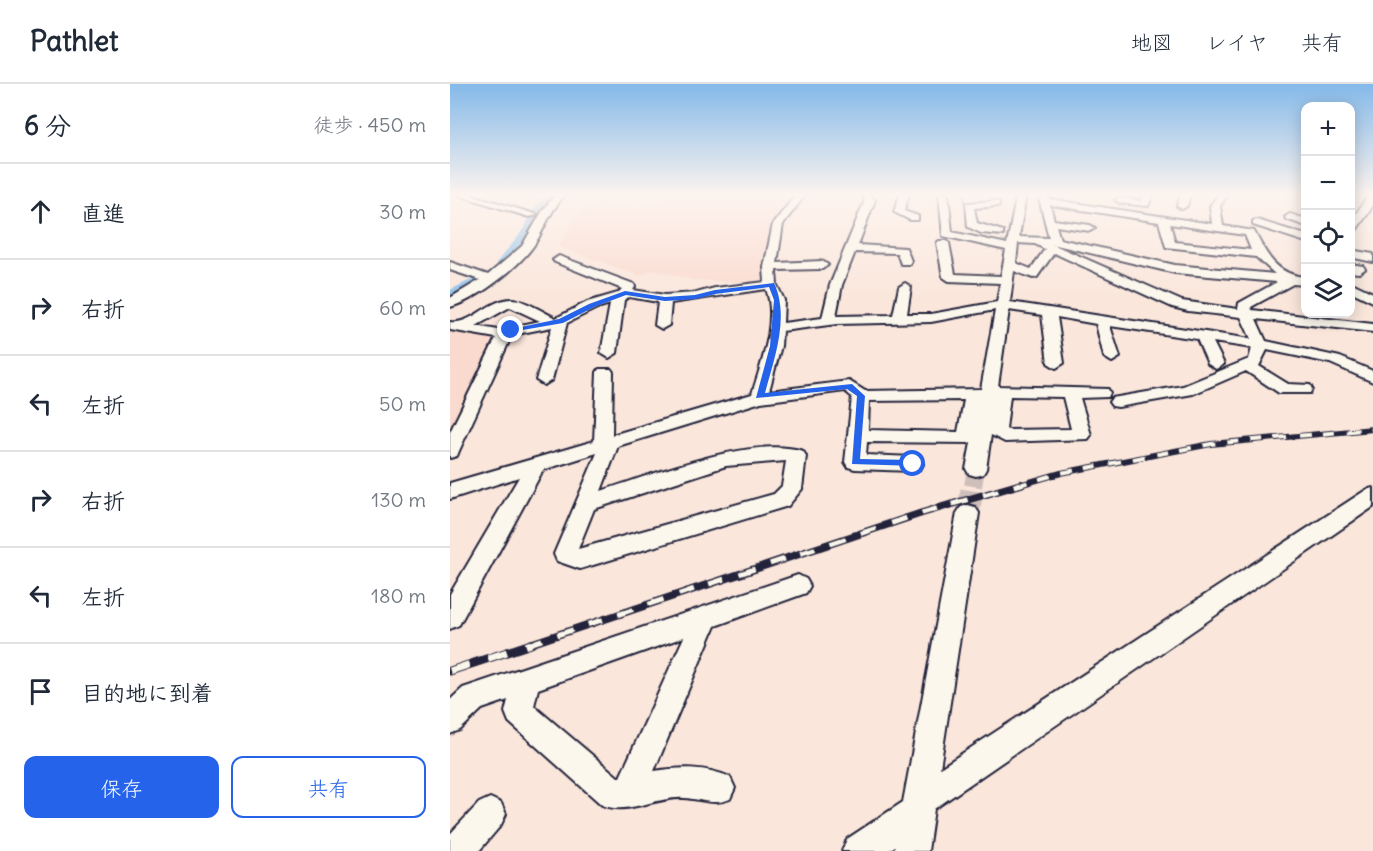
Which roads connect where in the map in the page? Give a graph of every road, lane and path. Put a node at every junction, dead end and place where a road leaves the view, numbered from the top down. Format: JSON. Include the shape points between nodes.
{"nodes":[{"id":1,"x":523,"y":230,"type":"edge"},
{"id":2,"x":537,"y":230,"type":"edge"},
{"id":3,"x":777,"y":230,"type":"edge"},
{"id":4,"x":865,"y":230,"type":"edge"},
{"id":5,"x":947,"y":230,"type":"edge"},
{"id":6,"x":981,"y":230,"type":"edge"},
{"id":7,"x":1015,"y":230,"type":"edge"},
{"id":8,"x":1053,"y":230,"type":"edge"},
{"id":9,"x":1166,"y":230,"type":"edge"},
{"id":10,"x":1204,"y":230,"type":"edge"},
{"id":11,"x":1233,"y":230,"type":"edge"},
{"id":12,"x":1254,"y":230,"type":"edge"},
{"id":13,"x":1278,"y":230,"type":"edge"},
{"id":14,"x":1250,"y":233,"type":"junction"},
{"id":15,"x":1301,"y":238,"type":"edge"},
{"id":16,"x":1055,"y":239,"type":"junction"},
{"id":17,"x":1093,"y":240,"type":"dead end"},
{"id":18,"x":1211,"y":240,"type":"dead end"},
{"id":19,"x":1013,"y":241,"type":"junction"},
{"id":20,"x":913,"y":242,"type":"dead end"},
{"id":21,"x":852,"y":243,"type":"junction"},
{"id":22,"x":943,"y":243,"type":"dead end"},
{"id":23,"x":1257,"y":254,"type":"junction"},
{"id":24,"x":1355,"y":254,"type":"edge"},
{"id":25,"x":1373,"y":258,"type":"edge"},
{"id":26,"x":559,"y":260,"type":"dead end"},
{"id":27,"x":905,"y":261,"type":"dead end"},
{"id":28,"x":822,"y":265,"type":"dead end"},
{"id":29,"x":1009,"y":265,"type":"junction"},
{"id":30,"x":450,"y":266,"type":"edge"},
{"id":31,"x":770,"y":267,"type":"junction"},
{"id":32,"x":484,"y":277,"type":"junction"},
{"id":33,"x":1005,"y":280,"type":"junction"},
{"id":34,"x":1290,"y":280,"type":"junction"},
{"id":35,"x":1301,"y":280,"type":"edge"},
{"id":36,"x":1371,"y":282,"type":"edge"},
{"id":37,"x":1355,"y":284,"type":"edge"},
{"id":38,"x":771,"y":285,"type":"junction"},
{"id":39,"x":904,"y":287,"type":"dead end"},
{"id":40,"x":1355,"y":287,"type":"edge"},
{"id":41,"x":450,"y":293,"type":"edge"},
{"id":42,"x":621,"y":295,"type":"junction"},
{"id":43,"x":1373,"y":298,"type":"edge"},
{"id":44,"x":665,"y":299,"type":"junction"},
{"id":45,"x":450,"y":303,"type":"edge"},
{"id":46,"x":1002,"y":305,"type":"junction"},
{"id":47,"x":1245,"y":311,"type":"junction"},
{"id":48,"x":1049,"y":313,"type":"junction"},
{"id":49,"x":899,"y":318,"type":"junction"},
{"id":50,"x":556,"y":321,"type":"junction"},
{"id":51,"x":828,"y":321,"type":"junction"},
{"id":52,"x":1102,"y":321,"type":"junction"},
{"id":53,"x":662,"y":326,"type":"dead end"},
{"id":54,"x":457,"y":327,"type":"edge"},
{"id":55,"x":775,"y":328,"type":"junction"},
{"id":56,"x":1373,"y":328,"type":"edge"},
{"id":57,"x":502,"y":333,"type":"junction"},
{"id":58,"x":1202,"y":335,"type":"junction"},
{"id":59,"x":1260,"y":344,"type":"junction"},
{"id":60,"x":609,"y":353,"type":"dead end"},
{"id":61,"x":1112,"y":357,"type":"dead end"},
{"id":62,"x":1056,"y":363,"type":"dead end"},
{"id":63,"x":1215,"y":364,"type":"dead end"},
{"id":64,"x":1247,"y":365,"type":"junction"},
{"id":65,"x":605,"y":372,"type":"dead end"},
{"id":66,"x":1373,"y":377,"type":"edge"},
{"id":67,"x":544,"y":380,"type":"dead end"},
{"id":68,"x":1304,"y":390,"type":"dead end"},
{"id":69,"x":988,"y":393,"type":"junction"},
{"id":70,"x":1070,"y":393,"type":"junction"},
{"id":71,"x":1102,"y":393,"type":"dead end"},
{"id":72,"x":861,"y":396,"type":"junction"},
{"id":73,"x":759,"y":397,"type":"junction"},
{"id":74,"x":1118,"y":402,"type":"dead end"},
{"id":75,"x":859,"y":436,"type":"junction"},
{"id":76,"x":607,"y":443,"type":"junction"},
{"id":77,"x":450,"y":451,"type":"edge"},
{"id":78,"x":913,"y":464,"type":"dead end"},
{"id":79,"x":536,"y":465,"type":"junction"},
{"id":80,"x":976,"y":469,"type":"tunnel mouth"},
{"id":81,"x":450,"y":491,"type":"edge"},
{"id":82,"x":1373,"y":496,"type":"edge"},
{"id":83,"x":588,"y":503,"type":"junction"},
{"id":84,"x":968,"y":513,"type":"tunnel mouth"},
{"id":85,"x":798,"y":586,"type":"dead end"},
{"id":86,"x":450,"y":617,"type":"edge"},
{"id":87,"x":706,"y":617,"type":"junction"},
{"id":88,"x":526,"y":679,"type":"junction"},
{"id":89,"x":450,"y":720,"type":"edge"},
{"id":90,"x":719,"y":788,"type":"dead end"},
{"id":91,"x":630,"y":791,"type":"junction"},
{"id":92,"x":919,"y":805,"type":"junction"},
{"id":93,"x":490,"y":814,"type":"dead end"},
{"id":94,"x":457,"y":851,"type":"edge"},
{"id":95,"x":859,"y":851,"type":"edge"},
{"id":96,"x":911,"y":851,"type":"edge"}],
"edges":[{"from":1,"to":32,"type":"street"},
{"from":2,"to":32,"type":"street","via":[[510,264]]},
{"from":3,"to":31,"type":"street"},
{"from":4,"to":21,"type":"street"},
{"from":5,"to":19,"type":"street","via":[[947,234]]},
{"from":6,"to":19,"type":"street"},
{"from":7,"to":19,"type":"street"},
{"from":8,"to":16,"type":"street"},
{"from":9,"to":23,"type":"street","via":[[1170,245]]},
{"from":10,"to":18,"type":"street"},
{"from":11,"to":14,"type":"street"},
{"from":12,"to":14,"type":"street"},
{"from":13,"to":15,"type":"street"},
{"from":14,"to":23,"type":"street"},
{"from":16,"to":17,"type":"street"},
{"from":16,"to":19,"type":"street"},
{"from":16,"to":29,"type":"street","via":[[1033,274]]},
{"from":16,"to":34,"type":"street","via":[[1165,281]]},
{"from":16,"to":47,"type":"street","via":[[1177,304]]},
{"from":19,"to":29,"type":"street"},
{"from":20,"to":21,"type":"street"},
{"from":21,"to":27,"type":"street","via":[[902,250]]},
{"from":21,"to":51,"type":"street"},
{"from":22,"to":33,"type":"street","via":[[949,277]]},
{"from":23,"to":34,"type":"street"},
{"from":24,"to":25,"type":"street"},
{"from":26,"to":42,"type":"street","via":[[629,287]]},
{"from":28,"to":31,"type":"street"},
{"from":29,"to":33,"type":"street"},
{"from":30,"to":32,"type":"street"},
{"from":31,"to":38,"type":"street"},
{"from":32,"to":41,"type":"street"},
{"from":32,"to":45,"type":"street"},
{"from":33,"to":46,"type":"street"},
{"from":34,"to":35,"type":"street"},
{"from":34,"to":47,"type":"street","via":[[1244,306]]},
{"from":36,"to":37,"type":"street"},
{"from":38,"to":44,"type":"street"},
{"from":38,"to":55,"type":"street","via":[[777,300]]},
{"from":39,"to":49,"type":"street"},
{"from":40,"to":43,"type":"street"},
{"from":42,"to":44,"type":"street"},
{"from":42,"to":50,"type":"street"},
{"from":42,"to":60,"type":"street"},
{"from":44,"to":53,"type":"street"},
{"from":46,"to":48,"type":"street"},
{"from":46,"to":49,"type":"street","via":[[931,318]]},
{"from":46,"to":69,"type":"street"},
{"from":47,"to":56,"type":"street"},
{"from":47,"to":59,"type":"street"},
{"from":48,"to":52,"type":"street"},
{"from":48,"to":62,"type":"street"},
{"from":49,"to":51,"type":"street"},
{"from":50,"to":54,"type":"street","via":[[512,303]]},
{"from":50,"to":57,"type":"street"},
{"from":50,"to":67,"type":"street"},
{"from":51,"to":55,"type":"street"},
{"from":52,"to":58,"type":"street"},
{"from":52,"to":61,"type":"street"},
{"from":54,"to":57,"type":"street"},
{"from":55,"to":73,"type":"street","via":[[774,346]]},
{"from":57,"to":77,"type":"street","via":[[506,335]]},
{"from":58,"to":59,"type":"street"},
{"from":58,"to":63,"type":"street"},
{"from":59,"to":64,"type":"street","via":[[1258,358]]},
{"from":59,"to":66,"type":"street","via":[[1335,360]]},
{"from":64,"to":68,"type":"street","via":[[1274,390]]},
{"from":64,"to":74,"type":"street","via":[[1187,390]]},
{"from":65,"to":76,"type":"street"},
{"from":69,"to":70,"type":"street"},
{"from":69,"to":70,"type":"street","via":[[997,431],[1005,436],[1082,435]]},
{"from":69,"to":72,"type":"street"},
{"from":69,"to":75,"type":"street","via":[[966,438]]},
{"from":69,"to":80,"type":"street"},
{"from":70,"to":71,"type":"street"},
{"from":72,"to":73,"type":"street","via":[[849,386]]},
{"from":72,"to":75,"type":"street"},
{"from":73,"to":76,"type":"street"},
{"from":75,"to":78,"type":"street","via":[[855,462]]},
{"from":76,"to":79,"type":"street"},
{"from":76,"to":83,"type":"street"},
{"from":79,"to":81,"type":"street"},
{"from":79,"to":86,"type":"street"},
{"from":82,"to":92,"type":"street"},
{"from":83,"to":83,"type":"street","via":[[725,459],[796,456],[792,489],[781,500],[580,559],[565,554]]},
{"from":84,"to":92,"type":"street"},
{"from":85,"to":87,"type":"street"},
{"from":87,"to":88,"type":"street"},
{"from":87,"to":91,"type":"street"},
{"from":88,"to":89,"type":"street","via":[[473,698]]},
{"from":88,"to":91,"type":"street","via":[[519,712],[613,794]]},
{"from":90,"to":91,"type":"street","via":[[682,783]]},
{"from":92,"to":95,"type":"street"},
{"from":92,"to":96,"type":"street"},
{"from":93,"to":94,"type":"street"}]}
